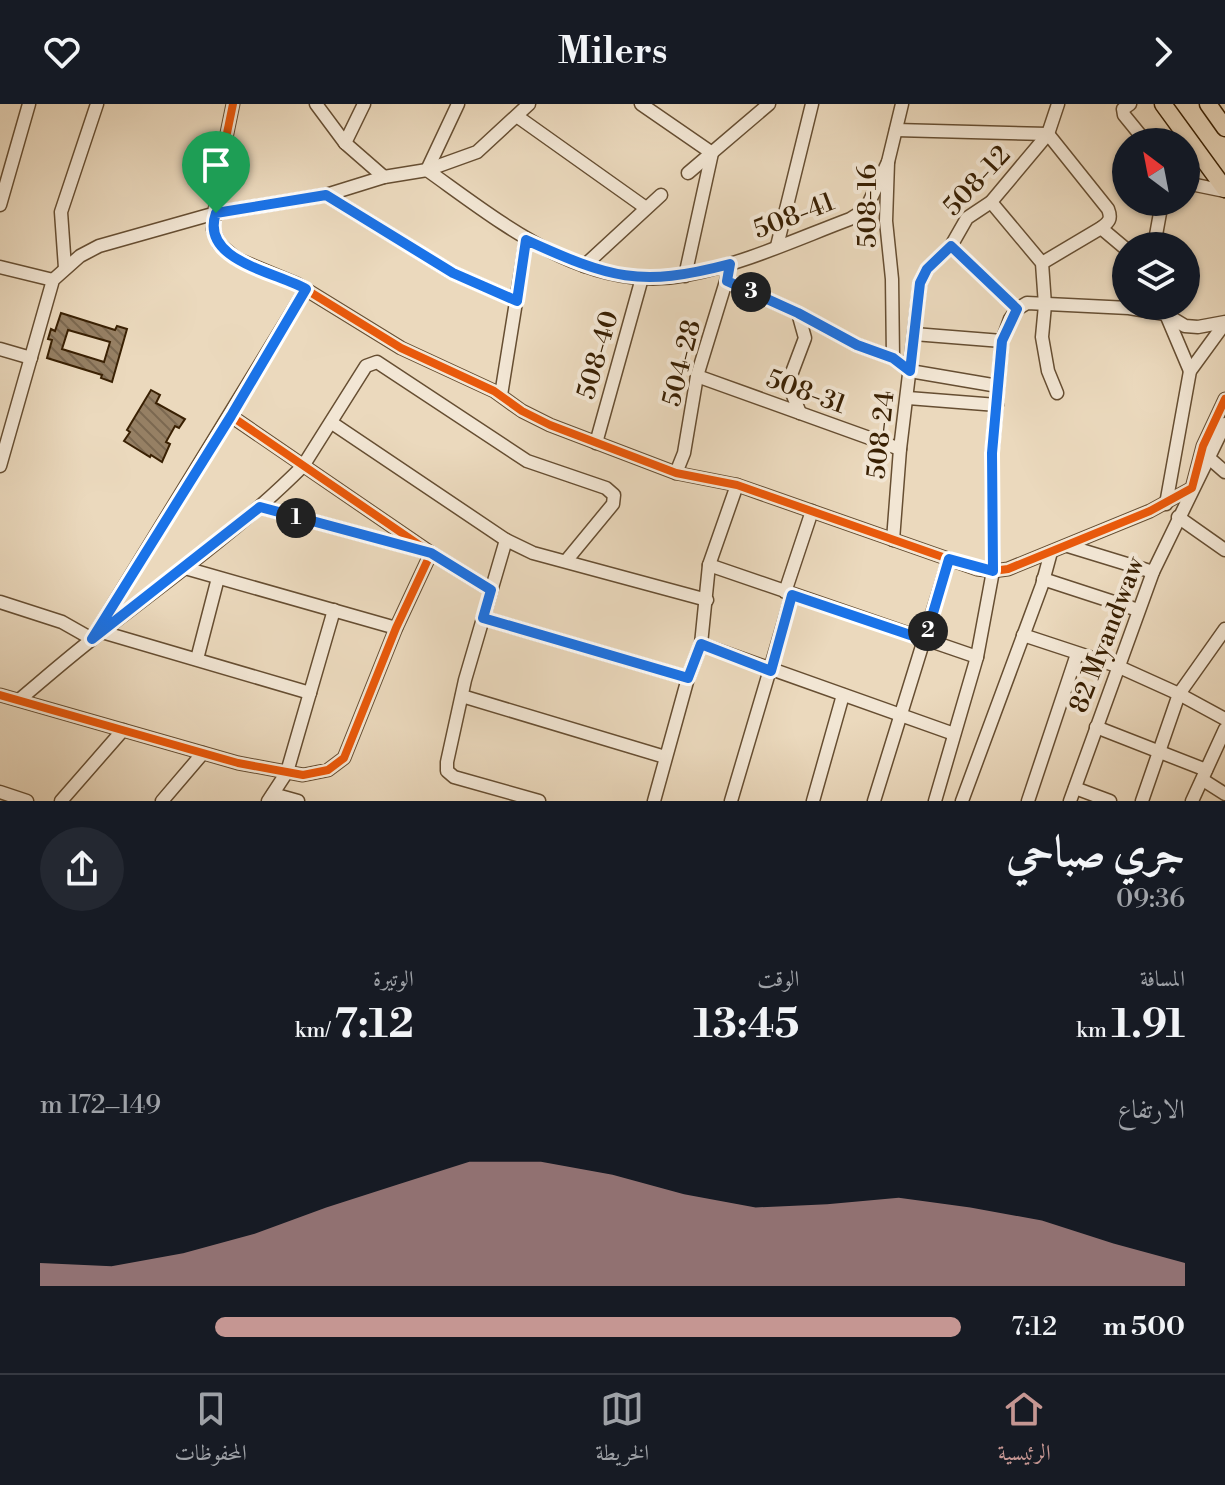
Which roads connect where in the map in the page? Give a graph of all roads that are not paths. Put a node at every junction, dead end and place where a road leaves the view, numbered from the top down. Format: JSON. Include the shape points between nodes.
{"nodes":[{"id":1,"x":29,"y":104,"type":"edge"},
{"id":2,"x":97,"y":104,"type":"edge"},
{"id":3,"x":233,"y":104,"type":"edge"},
{"id":4,"x":316,"y":104,"type":"edge"},
{"id":5,"x":364,"y":104,"type":"edge"},
{"id":6,"x":458,"y":104,"type":"edge"},
{"id":7,"x":529,"y":104,"type":"edge"},
{"id":8,"x":769,"y":104,"type":"edge"},
{"id":9,"x":812,"y":104,"type":"edge"},
{"id":10,"x":902,"y":104,"type":"edge"},
{"id":11,"x":1058,"y":104,"type":"edge"},
{"id":12,"x":1130,"y":104,"type":"edge"},
{"id":13,"x":1163,"y":104,"type":"edge"},
{"id":14,"x":1208,"y":104,"type":"edge"},
{"id":15,"x":649,"y":107,"type":"edge"},
{"id":16,"x":518,"y":117,"type":"junction"},
{"id":17,"x":1135,"y":128,"type":"edge"},
{"id":18,"x":1225,"y":128,"type":"edge"},
{"id":19,"x":896,"y":130,"type":"junction"},
{"id":20,"x":1048,"y":134,"type":"junction"},
{"id":21,"x":345,"y":143,"type":"junction"},
{"id":22,"x":712,"y":153,"type":"junction"},
{"id":23,"x":888,"y":162,"type":"junction"},
{"id":24,"x":427,"y":170,"type":"junction"},
{"id":25,"x":688,"y":173,"type":"dead end"},
{"id":26,"x":384,"y":177,"type":"junction"},
{"id":27,"x":1200,"y":186,"type":"edge"},
{"id":28,"x":1225,"y":190,"type":"edge"},
{"id":29,"x":326,"y":195,"type":"junction"},
{"id":30,"x":661,"y":195,"type":"dead end"},
{"id":31,"x":991,"y":202,"type":"junction"},
{"id":32,"x":0,"y":205,"type":"edge"},
{"id":33,"x":646,"y":208,"type":"junction"},
{"id":34,"x":216,"y":213,"type":"junction"},
{"id":35,"x":1101,"y":228,"type":"junction"},
{"id":36,"x":1112,"y":237,"type":"edge"},
{"id":37,"x":526,"y":240,"type":"junction"},
{"id":38,"x":777,"y":246,"type":"junction"},
{"id":39,"x":951,"y":246,"type":"junction"},
{"id":40,"x":1042,"y":263,"type":"junction"},
{"id":41,"x":730,"y":264,"type":"junction"},
{"id":42,"x":584,"y":266,"type":"junction"},
{"id":43,"x":0,"y":267,"type":"edge"},
{"id":44,"x":65,"y":268,"type":"junction"},
{"id":45,"x":685,"y":276,"type":"junction"},
{"id":46,"x":642,"y":278,"type":"junction"},
{"id":47,"x":53,"y":280,"type":"junction"},
{"id":48,"x":727,"y":281,"type":"junction"},
{"id":49,"x":306,"y":289,"type":"junction"},
{"id":50,"x":517,"y":301,"type":"junction"},
{"id":51,"x":1045,"y":305,"type":"junction"},
{"id":52,"x":1022,"y":306,"type":"junction"},
{"id":53,"x":1112,"y":307,"type":"edge"},
{"id":54,"x":798,"y":313,"type":"junction"},
{"id":55,"x":1167,"y":320,"type":"edge"},
{"id":56,"x":1177,"y":320,"type":"edge"},
{"id":57,"x":1225,"y":323,"type":"edge"},
{"id":58,"x":914,"y":334,"type":"junction"},
{"id":59,"x":1002,"y":341,"type":"junction"},
{"id":60,"x":0,"y":349,"type":"edge"},
{"id":61,"x":31,"y":358,"type":"junction"},
{"id":62,"x":893,"y":358,"type":"junction"},
{"id":63,"x":910,"y":371,"type":"junction"},
{"id":64,"x":1190,"y":371,"type":"junction"},
{"id":65,"x":697,"y":376,"type":"junction"},
{"id":66,"x":998,"y":386,"type":"junction"},
{"id":67,"x":1057,"y":393,"type":"dead end"},
{"id":68,"x":501,"y":395,"type":"junction"},
{"id":69,"x":908,"y":398,"type":"junction"},
{"id":70,"x":1225,"y":399,"type":"edge"},
{"id":71,"x":997,"y":405,"type":"junction"},
{"id":72,"x":800,"y":413,"type":"junction"},
{"id":73,"x":231,"y":416,"type":"junction"},
{"id":74,"x":332,"y":423,"type":"junction"},
{"id":75,"x":1225,"y":424,"type":"edge"},
{"id":76,"x":4,"y":434,"type":"edge"},
{"id":77,"x":596,"y":443,"type":"junction"},
{"id":78,"x":900,"y":449,"type":"junction"},
{"id":79,"x":1209,"y":458,"type":"junction"},
{"id":80,"x":0,"y":466,"type":"edge"},
{"id":81,"x":303,"y":466,"type":"junction"},
{"id":82,"x":1225,"y":472,"type":"edge"},
{"id":83,"x":676,"y":473,"type":"junction"},
{"id":84,"x":737,"y":485,"type":"junction"},
{"id":85,"x":1192,"y":488,"type":"junction"},
{"id":86,"x":1166,"y":504,"type":"junction"},
{"id":87,"x":260,"y":507,"type":"junction"},
{"id":88,"x":812,"y":511,"type":"junction"},
{"id":89,"x":1178,"y":517,"type":"junction"},
{"id":90,"x":506,"y":540,"type":"junction"},
{"id":91,"x":893,"y":540,"type":"junction"},
{"id":92,"x":1067,"y":546,"type":"junction"},
{"id":93,"x":1225,"y":550,"type":"edge"},
{"id":94,"x":1051,"y":552,"type":"junction"},
{"id":95,"x":431,"y":553,"type":"junction"},
{"id":96,"x":949,"y":559,"type":"junction"},
{"id":97,"x":566,"y":561,"type":"junction"},
{"id":98,"x":709,"y":565,"type":"junction"},
{"id":99,"x":185,"y":568,"type":"junction"},
{"id":100,"x":993,"y":571,"type":"junction"},
{"id":101,"x":1153,"y":572,"type":"junction"},
{"id":102,"x":218,"y":578,"type":"junction"},
{"id":103,"x":1043,"y":579,"type":"junction"},
{"id":104,"x":491,"y":590,"type":"junction"},
{"id":105,"x":789,"y":593,"type":"junction"},
{"id":106,"x":707,"y":600,"type":"junction"},
{"id":107,"x":0,"y":602,"type":"edge"},
{"id":108,"x":334,"y":610,"type":"junction"},
{"id":109,"x":1138,"y":610,"type":"junction"},
{"id":110,"x":483,"y":618,"type":"junction"},
{"id":111,"x":396,"y":628,"type":"junction"},
{"id":112,"x":1225,"y":629,"type":"edge"},
{"id":113,"x":1023,"y":635,"type":"junction"},
{"id":114,"x":97,"y":636,"type":"junction"},
{"id":115,"x":925,"y":640,"type":"junction"},
{"id":116,"x":701,"y":644,"type":"junction"},
{"id":117,"x":1077,"y":654,"type":"junction"},
{"id":118,"x":977,"y":657,"type":"junction"},
{"id":119,"x":197,"y":659,"type":"junction"},
{"id":120,"x":1117,"y":666,"type":"junction"},
{"id":121,"x":771,"y":671,"type":"junction"},
{"id":122,"x":688,"y":678,"type":"junction"},
{"id":123,"x":310,"y":693,"type":"junction"},
{"id":124,"x":1179,"y":694,"type":"junction"},
{"id":125,"x":0,"y":695,"type":"edge"},
{"id":126,"x":843,"y":695,"type":"junction"},
{"id":127,"x":462,"y":696,"type":"junction"},
{"id":128,"x":19,"y":700,"type":"junction"},
{"id":129,"x":899,"y":715,"type":"junction"},
{"id":130,"x":1225,"y":719,"type":"edge"},
{"id":131,"x":1096,"y":727,"type":"junction"},
{"id":132,"x":1225,"y":729,"type":"edge"},
{"id":133,"x":123,"y":730,"type":"junction"},
{"id":134,"x":954,"y":734,"type":"junction"},
{"id":135,"x":1159,"y":752,"type":"junction"},
{"id":136,"x":203,"y":753,"type":"junction"},
{"id":137,"x":665,"y":757,"type":"junction"},
{"id":138,"x":287,"y":772,"type":"junction"},
{"id":139,"x":1204,"y":775,"type":"junction"},
{"id":140,"x":0,"y":792,"type":"edge"},
{"id":141,"x":1225,"y":794,"type":"edge"},
{"id":142,"x":1072,"y":795,"type":"edge"},
{"id":143,"x":271,"y":798,"type":"edge"},
{"id":144,"x":27,"y":801,"type":"edge"},
{"id":145,"x":61,"y":801,"type":"edge"},
{"id":146,"x":162,"y":801,"type":"edge"},
{"id":147,"x":298,"y":801,"type":"edge"},
{"id":148,"x":539,"y":801,"type":"edge"},
{"id":149,"x":654,"y":801,"type":"edge"},
{"id":150,"x":731,"y":801,"type":"edge"},
{"id":151,"x":813,"y":801,"type":"edge"},
{"id":152,"x":874,"y":801,"type":"edge"},
{"id":153,"x":935,"y":801,"type":"edge"},
{"id":154,"x":962,"y":801,"type":"edge"},
{"id":155,"x":1028,"y":801,"type":"edge"},
{"id":156,"x":1110,"y":801,"type":"edge"},
{"id":157,"x":1142,"y":801,"type":"edge"},
{"id":158,"x":1192,"y":801,"type":"edge"}],
"edges":[{"from":1,"to":32,"type":"street"},
{"from":2,"to":44,"type":"street","via":[[61,212]]},
{"from":3,"to":34,"type":"street"},
{"from":4,"to":21,"type":"street"},
{"from":5,"to":21,"type":"street"},
{"from":6,"to":24,"type":"street"},
{"from":7,"to":16,"type":"street"},
{"from":8,"to":22,"type":"street"},
{"from":9,"to":38,"type":"street"},
{"from":10,"to":19,"type":"street","name":"508-16"},
{"from":11,"to":20,"type":"street","name":"508-12"},
{"from":12,"to":17,"type":"street","via":[[1124,115]]},
{"from":13,"to":28,"type":"main road"},
{"from":14,"to":18,"type":"main road"},
{"from":15,"to":22,"type":"street"},
{"from":16,"to":24,"type":"street","via":[[477,152]]},
{"from":16,"to":33,"type":"street"},
{"from":19,"to":20,"type":"street"},
{"from":19,"to":23,"type":"street","name":"508-16"},
{"from":20,"to":31,"type":"street","name":"508-12"},
{"from":20,"to":35,"type":"street","via":[[1108,209],[1109,222]]},
{"from":21,"to":26,"type":"street"},
{"from":22,"to":25,"type":"street"},
{"from":22,"to":45,"type":"street"},
{"from":23,"to":38,"type":"street","name":"508-41","via":[[866,209]]},
{"from":23,"to":62,"type":"street","name":"508-16"},
{"from":24,"to":26,"type":"street"},
{"from":24,"to":37,"type":"street","name":"508-41"},
{"from":26,"to":29,"type":"street"},
{"from":27,"to":28,"type":"street"},
{"from":29,"to":34,"type":"street"},
{"from":29,"to":50,"type":"street","via":[[453,273]]},
{"from":30,"to":33,"type":"street"},
{"from":31,"to":39,"type":"street","name":"508-12","via":[[967,218]]},
{"from":31,"to":40,"type":"street"},
{"from":33,"to":42,"type":"street"},
{"from":34,"to":44,"type":"street","via":[[99,246]]},
{"from":34,"to":49,"type":"street","via":[[214,235],[228,252]]},
{"from":35,"to":36,"type":"street"},
{"from":35,"to":40,"type":"street"},
{"from":37,"to":42,"type":"street","name":"508-41"},
{"from":37,"to":50,"type":"street"},
{"from":38,"to":41,"type":"street","name":"508-41"},
{"from":39,"to":52,"type":"street"},
{"from":39,"to":58,"type":"street","name":"508-12","via":[[920,283]]},
{"from":40,"to":51,"type":"street"},
{"from":41,"to":45,"type":"street","name":"508-41"},
{"from":41,"to":48,"type":"street","name":"504-28"},
{"from":42,"to":46,"type":"street","name":"508-41"},
{"from":43,"to":47,"type":"street"},
{"from":44,"to":47,"type":"street"},
{"from":45,"to":46,"type":"street","name":"508-41"},
{"from":46,"to":77,"type":"street","name":"508-40"},
{"from":47,"to":61,"type":"street"},
{"from":48,"to":54,"type":"street"},
{"from":48,"to":65,"type":"street","name":"504-28"},
{"from":49,"to":68,"type":"street","via":[[401,348]]},
{"from":49,"to":73,"type":"street"},
{"from":50,"to":68,"type":"street"},
{"from":51,"to":52,"type":"street"},
{"from":51,"to":53,"type":"street"},
{"from":51,"to":67,"type":"street","via":[[1042,337]]},
{"from":52,"to":59,"type":"street"},
{"from":54,"to":62,"type":"street"},
{"from":54,"to":72,"type":"street","via":[[805,338],[788,383]]},
{"from":55,"to":64,"type":"street"},
{"from":56,"to":57,"type":"street","via":[[1198,327]]},
{"from":57,"to":64,"type":"street"},
{"from":58,"to":59,"type":"street"},
{"from":58,"to":63,"type":"street","name":"508-24"},
{"from":59,"to":66,"type":"street"},
{"from":60,"to":61,"type":"street"},
{"from":61,"to":76,"type":"street"},
{"from":62,"to":63,"type":"street"},
{"from":63,"to":66,"type":"street"},
{"from":63,"to":69,"type":"street","name":"508-24"},
{"from":64,"to":86,"type":"street"},
{"from":65,"to":72,"type":"street","name":"508-31"},
{"from":65,"to":83,"type":"street","name":"504-28"},
{"from":66,"to":71,"type":"street"},
{"from":68,"to":77,"type":"street","via":[[528,414]]},
{"from":69,"to":71,"type":"street"},
{"from":69,"to":78,"type":"street","name":"508-24"},
{"from":70,"to":85,"type":"street","via":[[1203,446]]},
{"from":71,"to":100,"type":"street"},
{"from":72,"to":78,"type":"street","name":"508-31"},
{"from":73,"to":81,"type":"street"},
{"from":73,"to":114,"type":"street"},
{"from":74,"to":81,"type":"street"},
{"from":74,"to":90,"type":"street"},
{"from":74,"to":97,"type":"street","via":[[366,366],[377,362],[527,461],[606,488],[614,495],[613,504]]},
{"from":75,"to":79,"type":"street"},
{"from":76,"to":80,"type":"street"},
{"from":77,"to":83,"type":"street"},
{"from":78,"to":91,"type":"street","name":"508-24"},
{"from":79,"to":82,"type":"street"},
{"from":79,"to":85,"type":"street"},
{"from":81,"to":87,"type":"street"},
{"from":81,"to":95,"type":"street"},
{"from":83,"to":84,"type":"street"},
{"from":84,"to":88,"type":"street"},
{"from":84,"to":98,"type":"street"},
{"from":85,"to":86,"type":"street"},
{"from":85,"to":89,"type":"street","name":"82 Myandwaw"},
{"from":86,"to":92,"type":"street"},
{"from":87,"to":95,"type":"street"},
{"from":87,"to":99,"type":"street"},
{"from":88,"to":91,"type":"street"},
{"from":88,"to":105,"type":"street"},
{"from":89,"to":93,"type":"street"},
{"from":89,"to":101,"type":"street","name":"82 Myandwaw"},
{"from":90,"to":97,"type":"street"},
{"from":90,"to":104,"type":"street"},
{"from":91,"to":96,"type":"street"},
{"from":92,"to":94,"type":"street"},
{"from":92,"to":101,"type":"street"},
{"from":94,"to":100,"type":"street"},
{"from":94,"to":103,"type":"street"},
{"from":95,"to":104,"type":"street"},
{"from":95,"to":111,"type":"street"},
{"from":96,"to":100,"type":"street"},
{"from":96,"to":115,"type":"street"},
{"from":97,"to":106,"type":"street"},
{"from":98,"to":105,"type":"street"},
{"from":98,"to":106,"type":"street"},
{"from":99,"to":102,"type":"street"},
{"from":99,"to":114,"type":"street"},
{"from":100,"to":118,"type":"street"},
{"from":101,"to":109,"type":"street","name":"82 Myandwaw"},
{"from":102,"to":108,"type":"street"},
{"from":102,"to":119,"type":"street"},
{"from":103,"to":109,"type":"street"},
{"from":103,"to":113,"type":"street"},
{"from":104,"to":110,"type":"street"},
{"from":105,"to":115,"type":"street"},
{"from":105,"to":121,"type":"street"},
{"from":106,"to":116,"type":"street"},
{"from":107,"to":114,"type":"street"},
{"from":108,"to":111,"type":"street"},
{"from":108,"to":123,"type":"street"},
{"from":109,"to":120,"type":"street","name":"82 Myandwaw"},
{"from":110,"to":122,"type":"street"},
{"from":110,"to":127,"type":"street"},
{"from":111,"to":138,"type":"street","via":[[344,758],[328,770]]},
{"from":112,"to":124,"type":"street"},
{"from":113,"to":117,"type":"street"},
{"from":113,"to":154,"type":"street"},
{"from":114,"to":119,"type":"street"},
{"from":114,"to":128,"type":"street"},
{"from":115,"to":118,"type":"street"},
{"from":115,"to":129,"type":"street"},
{"from":116,"to":121,"type":"street"},
{"from":116,"to":122,"type":"street"},
{"from":117,"to":120,"type":"street"},
{"from":117,"to":155,"type":"street"},
{"from":118,"to":134,"type":"street"},
{"from":119,"to":123,"type":"street"},
{"from":120,"to":124,"type":"street"},
{"from":120,"to":131,"type":"street","name":"82 Myandwaw"},
{"from":121,"to":126,"type":"street"},
{"from":121,"to":150,"type":"street"},
{"from":122,"to":137,"type":"street"},
{"from":123,"to":138,"type":"street"},
{"from":124,"to":130,"type":"street"},
{"from":124,"to":135,"type":"street"},
{"from":125,"to":128,"type":"street"},
{"from":126,"to":129,"type":"street"},
{"from":126,"to":151,"type":"street"},
{"from":127,"to":137,"type":"street"},
{"from":127,"to":148,"type":"street","via":[[447,771]]},
{"from":128,"to":133,"type":"street"},
{"from":129,"to":134,"type":"street"},
{"from":129,"to":152,"type":"street"},
{"from":131,"to":135,"type":"street"},
{"from":131,"to":142,"type":"street","name":"82 Myandwaw"},
{"from":132,"to":139,"type":"street"},
{"from":133,"to":136,"type":"street"},
{"from":133,"to":145,"type":"street"},
{"from":134,"to":153,"type":"street"},
{"from":135,"to":139,"type":"street"},
{"from":135,"to":157,"type":"street"},
{"from":136,"to":138,"type":"street"},
{"from":136,"to":146,"type":"street"},
{"from":137,"to":149,"type":"street"},
{"from":138,"to":143,"type":"street"},
{"from":139,"to":141,"type":"street"},
{"from":139,"to":158,"type":"street"},
{"from":140,"to":144,"type":"street"},
{"from":142,"to":156,"type":"street"},
{"from":143,"to":147,"type":"street"}]}
